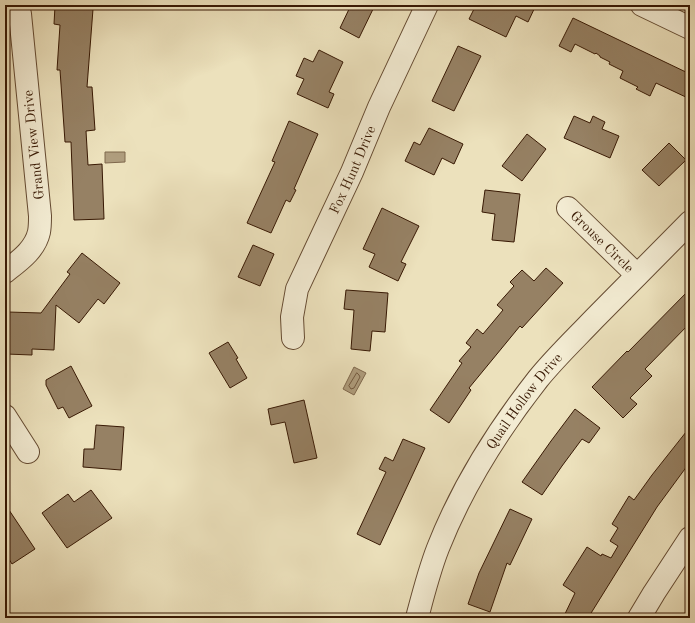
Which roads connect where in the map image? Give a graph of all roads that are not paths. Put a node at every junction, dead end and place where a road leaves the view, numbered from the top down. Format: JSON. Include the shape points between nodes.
{"nodes":[{"id":1,"x":17,"y":5,"type":"edge"},
{"id":2,"x":427,"y":5,"type":"edge"},
{"id":3,"x":642,"y":5,"type":"edge"},
{"id":4,"x":666,"y":10,"type":"edge"},
{"id":5,"x":690,"y":28,"type":"edge"},
{"id":6,"x":568,"y":208,"type":"dead end"},
{"id":7,"x":690,"y":222,"type":"edge"},
{"id":8,"x":5,"y":272,"type":"edge"},
{"id":9,"x":638,"y":275,"type":"junction"},
{"id":10,"x":293,"y":338,"type":"dead end"},
{"id":11,"x":5,"y":416,"type":"edge"},
{"id":12,"x":28,"y":452,"type":"dead end"},
{"id":13,"x":690,"y":538,"type":"edge"},
{"id":14,"x":417,"y":618,"type":"edge"},
{"id":15,"x":639,"y":618,"type":"edge"}],
"edges":[{"from":1,"to":8,"type":"street","name":"Grand View Drive","via":[[20,14],[40,216],[39,232],[32,248]]},
{"from":2,"to":10,"type":"street","name":"Fox Hunt Drive","via":[[297,289],[292,317]]},
{"from":3,"to":4,"type":"street"},
{"from":4,"to":5,"type":"street"},
{"from":6,"to":9,"type":"street","name":"Grouse Circle"},
{"from":7,"to":9,"type":"street","name":"Quail Hollow Drive"},
{"from":9,"to":14,"type":"street","name":"Quail Hollow Drive","via":[[539,378],[509,418],[458,503],[438,548]]},
{"from":11,"to":12,"type":"street"},
{"from":13,"to":15,"type":"street"}]}
